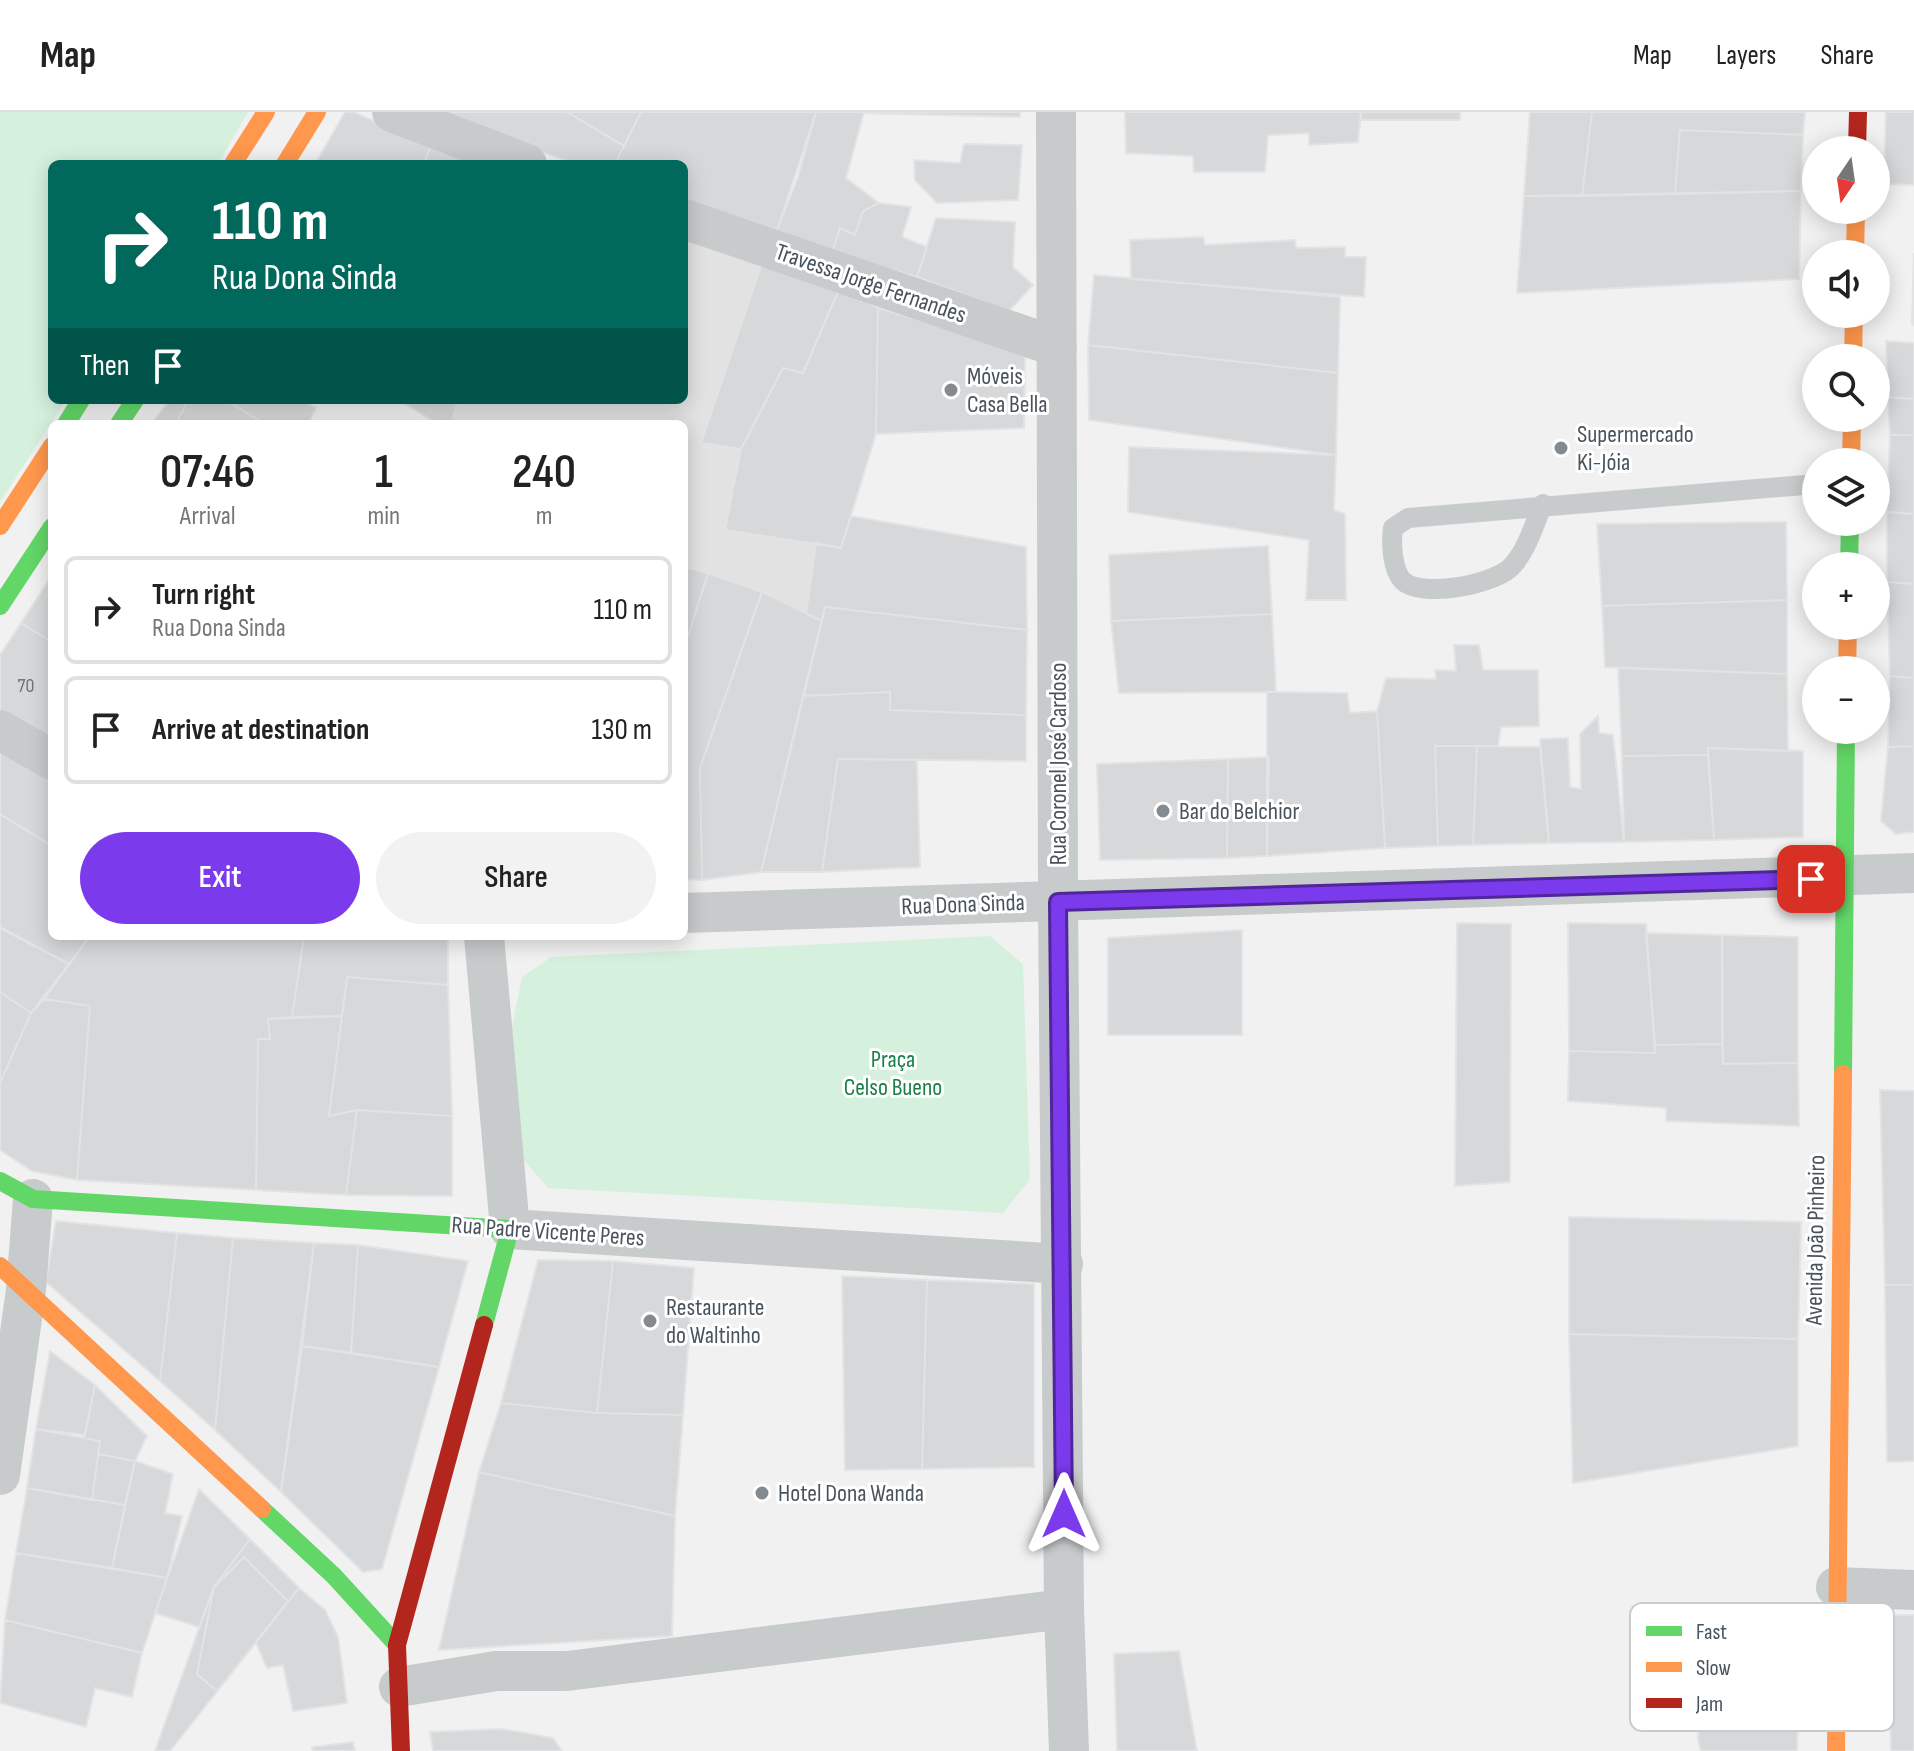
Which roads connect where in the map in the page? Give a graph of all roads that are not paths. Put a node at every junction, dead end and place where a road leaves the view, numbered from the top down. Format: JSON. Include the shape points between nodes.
{"nodes":[{"id":1,"x":266,"y":112,"type":"edge"},
{"id":2,"x":392,"y":112,"type":"edge"},
{"id":3,"x":1056,"y":112,"type":"edge"},
{"id":4,"x":1858,"y":112,"type":"edge"},
{"id":5,"x":313,"y":114,"type":"edge"},
{"id":6,"x":1857,"y":136,"type":"edge"},
{"id":7,"x":236,"y":160,"type":"edge"},
{"id":8,"x":287,"y":160,"type":"edge"},
{"id":9,"x":517,"y":160,"type":"edge"},
{"id":10,"x":688,"y":220,"type":"edge"},
{"id":11,"x":1057,"y":347,"type":"junction"},
{"id":12,"x":48,"y":452,"type":"edge"},
{"id":13,"x":1802,"y":485,"type":"edge"},
{"id":14,"x":1543,"y":504,"type":"junction"},
{"id":15,"x":0,"y":526,"type":"edge"},
{"id":16,"x":48,"y":533,"type":"edge"},
{"id":17,"x":0,"y":606,"type":"edge"},
{"id":18,"x":0,"y":730,"type":"edge"},
{"id":19,"x":1846,"y":744,"type":"edge"},
{"id":20,"x":48,"y":758,"type":"edge"},
{"id":21,"x":1914,"y":873,"type":"edge"},
{"id":22,"x":1843,"y":878,"type":"junction"},
{"id":23,"x":1058,"y":902,"type":"junction"},
{"id":24,"x":688,"y":913,"type":"edge"},
{"id":25,"x":484,"y":940,"type":"edge"},
{"id":26,"x":16,"y":1190,"type":"edge"},
{"id":27,"x":510,"y":1229,"type":"junction"},
{"id":28,"x":1063,"y":1264,"type":"junction"},
{"id":29,"x":13,"y":1278,"type":"edge"},
{"id":30,"x":0,"y":1475,"type":"edge"},
{"id":31,"x":1836,"y":1587,"type":"junction"},
{"id":32,"x":1914,"y":1590,"type":"edge"},
{"id":33,"x":1836,"y":1603,"type":"edge"},
{"id":34,"x":1064,"y":1609,"type":"junction"},
{"id":35,"x":397,"y":1645,"type":"junction"},
{"id":36,"x":399,"y":1687,"type":"junction"},
{"id":37,"x":401,"y":1751,"type":"edge"},
{"id":38,"x":1069,"y":1751,"type":"edge"}],
"edges":[{"from":1,"to":7,"type":"main road"},
{"from":2,"to":9,"type":"street"},
{"from":3,"to":11,"type":"street","name":"Rua Coronel José Cardoso"},
{"from":4,"to":6,"type":"main road"},
{"from":5,"to":8,"type":"main road"},
{"from":10,"to":11,"type":"street","name":"Travessa Jorge Fernandes"},
{"from":11,"to":23,"type":"street","name":"Rua Coronel José Cardoso"},
{"from":12,"to":15,"type":"main road"},
{"from":13,"to":14,"type":"lane"},
{"from":14,"to":14,"type":"lane","via":[[1400,520],[1392,539],[1397,575],[1406,584],[1430,589],[1497,578],[1525,547]]},
{"from":16,"to":17,"type":"main road"},
{"from":18,"to":20,"type":"street"},
{"from":19,"to":22,"type":"main road","name":"Avenida João Pinheiro"},
{"from":21,"to":22,"type":"street","name":"Rua Dona Sinda"},
{"from":22,"to":23,"type":"street","name":"Rua Dona Sinda"},
{"from":22,"to":31,"type":"main road","name":"Avenida João Pinheiro"},
{"from":23,"to":24,"type":"street","name":"Rua Dona Sinda"},
{"from":23,"to":28,"type":"street","name":"Rua Coronel José Cardoso"},
{"from":25,"to":27,"type":"street"},
{"from":26,"to":27,"type":"main road","name":"Rua Padre Vicente Peres"},
{"from":26,"to":29,"type":"street"},
{"from":27,"to":28,"type":"street","name":"Rua Padre Vicente Peres"},
{"from":27,"to":35,"type":"main road"},
{"from":28,"to":34,"type":"street","name":"Rua Coronel José Cardoso"},
{"from":29,"to":30,"type":"street"},
{"from":29,"to":35,"type":"main road","via":[[334,1576]]},
{"from":31,"to":32,"type":"street"},
{"from":31,"to":33,"type":"main road","name":"Avenida João Pinheiro"},
{"from":34,"to":36,"type":"street","via":[[567,1671],[496,1671]]},
{"from":34,"to":38,"type":"street","name":"Rua Coronel José Cardoso"},
{"from":35,"to":36,"type":"main road"},
{"from":36,"to":37,"type":"main road"}]}
